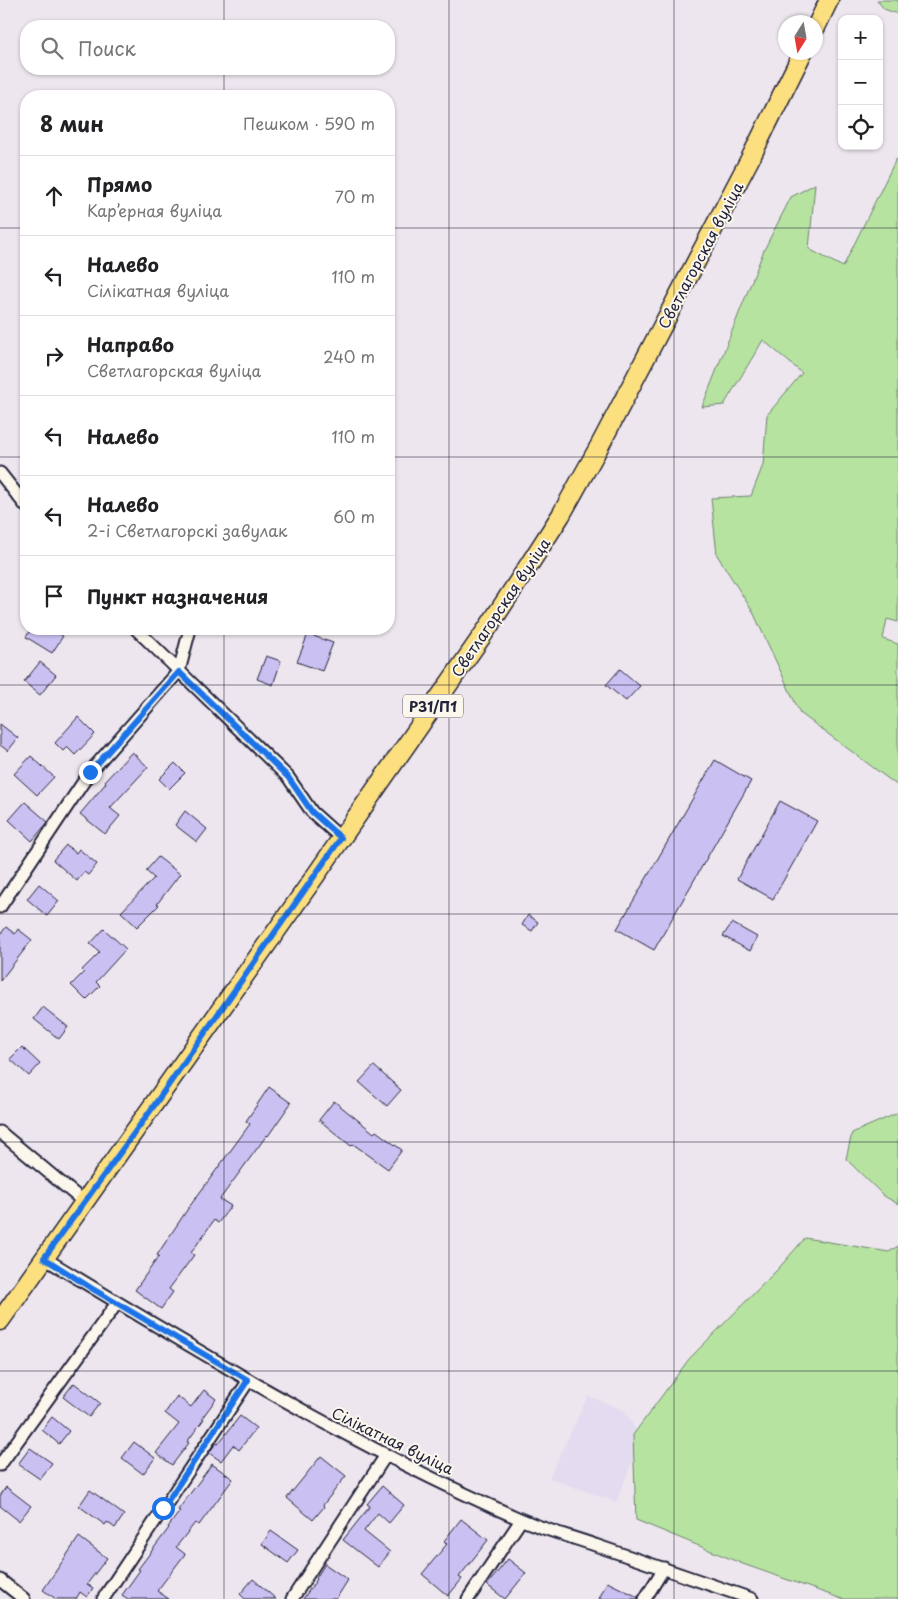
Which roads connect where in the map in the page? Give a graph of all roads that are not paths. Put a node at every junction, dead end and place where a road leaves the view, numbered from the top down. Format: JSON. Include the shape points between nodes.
{"nodes":[{"id":1,"x":829,"y":0,"type":"edge"},
{"id":2,"x":822,"y":15,"type":"edge"},
{"id":3,"x":799,"y":60,"type":"edge"},
{"id":4,"x":0,"y":473,"type":"edge"},
{"id":5,"x":20,"y":498,"type":"edge"},
{"id":6,"x":142,"y":635,"type":"edge"},
{"id":7,"x":188,"y":635,"type":"edge"},
{"id":8,"x":179,"y":672,"type":"junction"},
{"id":9,"x":341,"y":838,"type":"junction"},
{"id":10,"x":0,"y":907,"type":"edge"},
{"id":11,"x":0,"y":1132,"type":"edge"},
{"id":12,"x":84,"y":1202,"type":"junction"},
{"id":13,"x":44,"y":1258,"type":"junction"},
{"id":14,"x":117,"y":1303,"type":"junction"},
{"id":15,"x":0,"y":1321,"type":"edge"},
{"id":16,"x":248,"y":1380,"type":"junction"},
{"id":17,"x":386,"y":1455,"type":"junction"},
{"id":18,"x":0,"y":1465,"type":"edge"},
{"id":19,"x":521,"y":1520,"type":"junction"},
{"id":20,"x":664,"y":1568,"type":"junction"},
{"id":21,"x":0,"y":1580,"type":"edge"},
{"id":22,"x":24,"y":1599,"type":"edge"},
{"id":23,"x":103,"y":1599,"type":"edge"},
{"id":24,"x":292,"y":1599,"type":"edge"},
{"id":25,"x":468,"y":1599,"type":"edge"},
{"id":26,"x":645,"y":1599,"type":"edge"},
{"id":27,"x":752,"y":1599,"type":"edge"}],
"edges":[{"from":1,"to":2,"type":"main road"},
{"from":3,"to":9,"type":"main road","name":"Светлагорская вуліца","number":"Р31/П1","via":[[600,445],[560,515],[487,628]]},
{"from":4,"to":5,"type":"street"},
{"from":6,"to":8,"type":"street"},
{"from":7,"to":8,"type":"street"},
{"from":8,"to":9,"type":"street","via":[[288,777],[312,812]]},
{"from":8,"to":10,"type":"street","via":[[90,772]]},
{"from":9,"to":12,"type":"main road","name":"Светлагорская вуліца","number":"Р31/П1"},
{"from":11,"to":12,"type":"street"},
{"from":12,"to":13,"type":"main road","name":"Светлагорская вуліца","number":"Р31/П1"},
{"from":13,"to":14,"type":"street","name":"Сілікатная вуліца"},
{"from":13,"to":15,"type":"main road","name":"Светлагорская вуліца","number":"Р31/П1"},
{"from":14,"to":16,"type":"street","name":"Сілікатная вуліца"},
{"from":14,"to":18,"type":"street"},
{"from":16,"to":17,"type":"street","name":"Сілікатная вуліца"},
{"from":16,"to":23,"type":"street"},
{"from":17,"to":19,"type":"street","name":"Сілікатная вуліца"},
{"from":17,"to":24,"type":"street"},
{"from":19,"to":20,"type":"street","name":"Сілікатная вуліца"},
{"from":19,"to":25,"type":"street"},
{"from":20,"to":26,"type":"street"},
{"from":20,"to":27,"type":"street","name":"Сілікатная вуліца"},
{"from":21,"to":22,"type":"street"}]}
